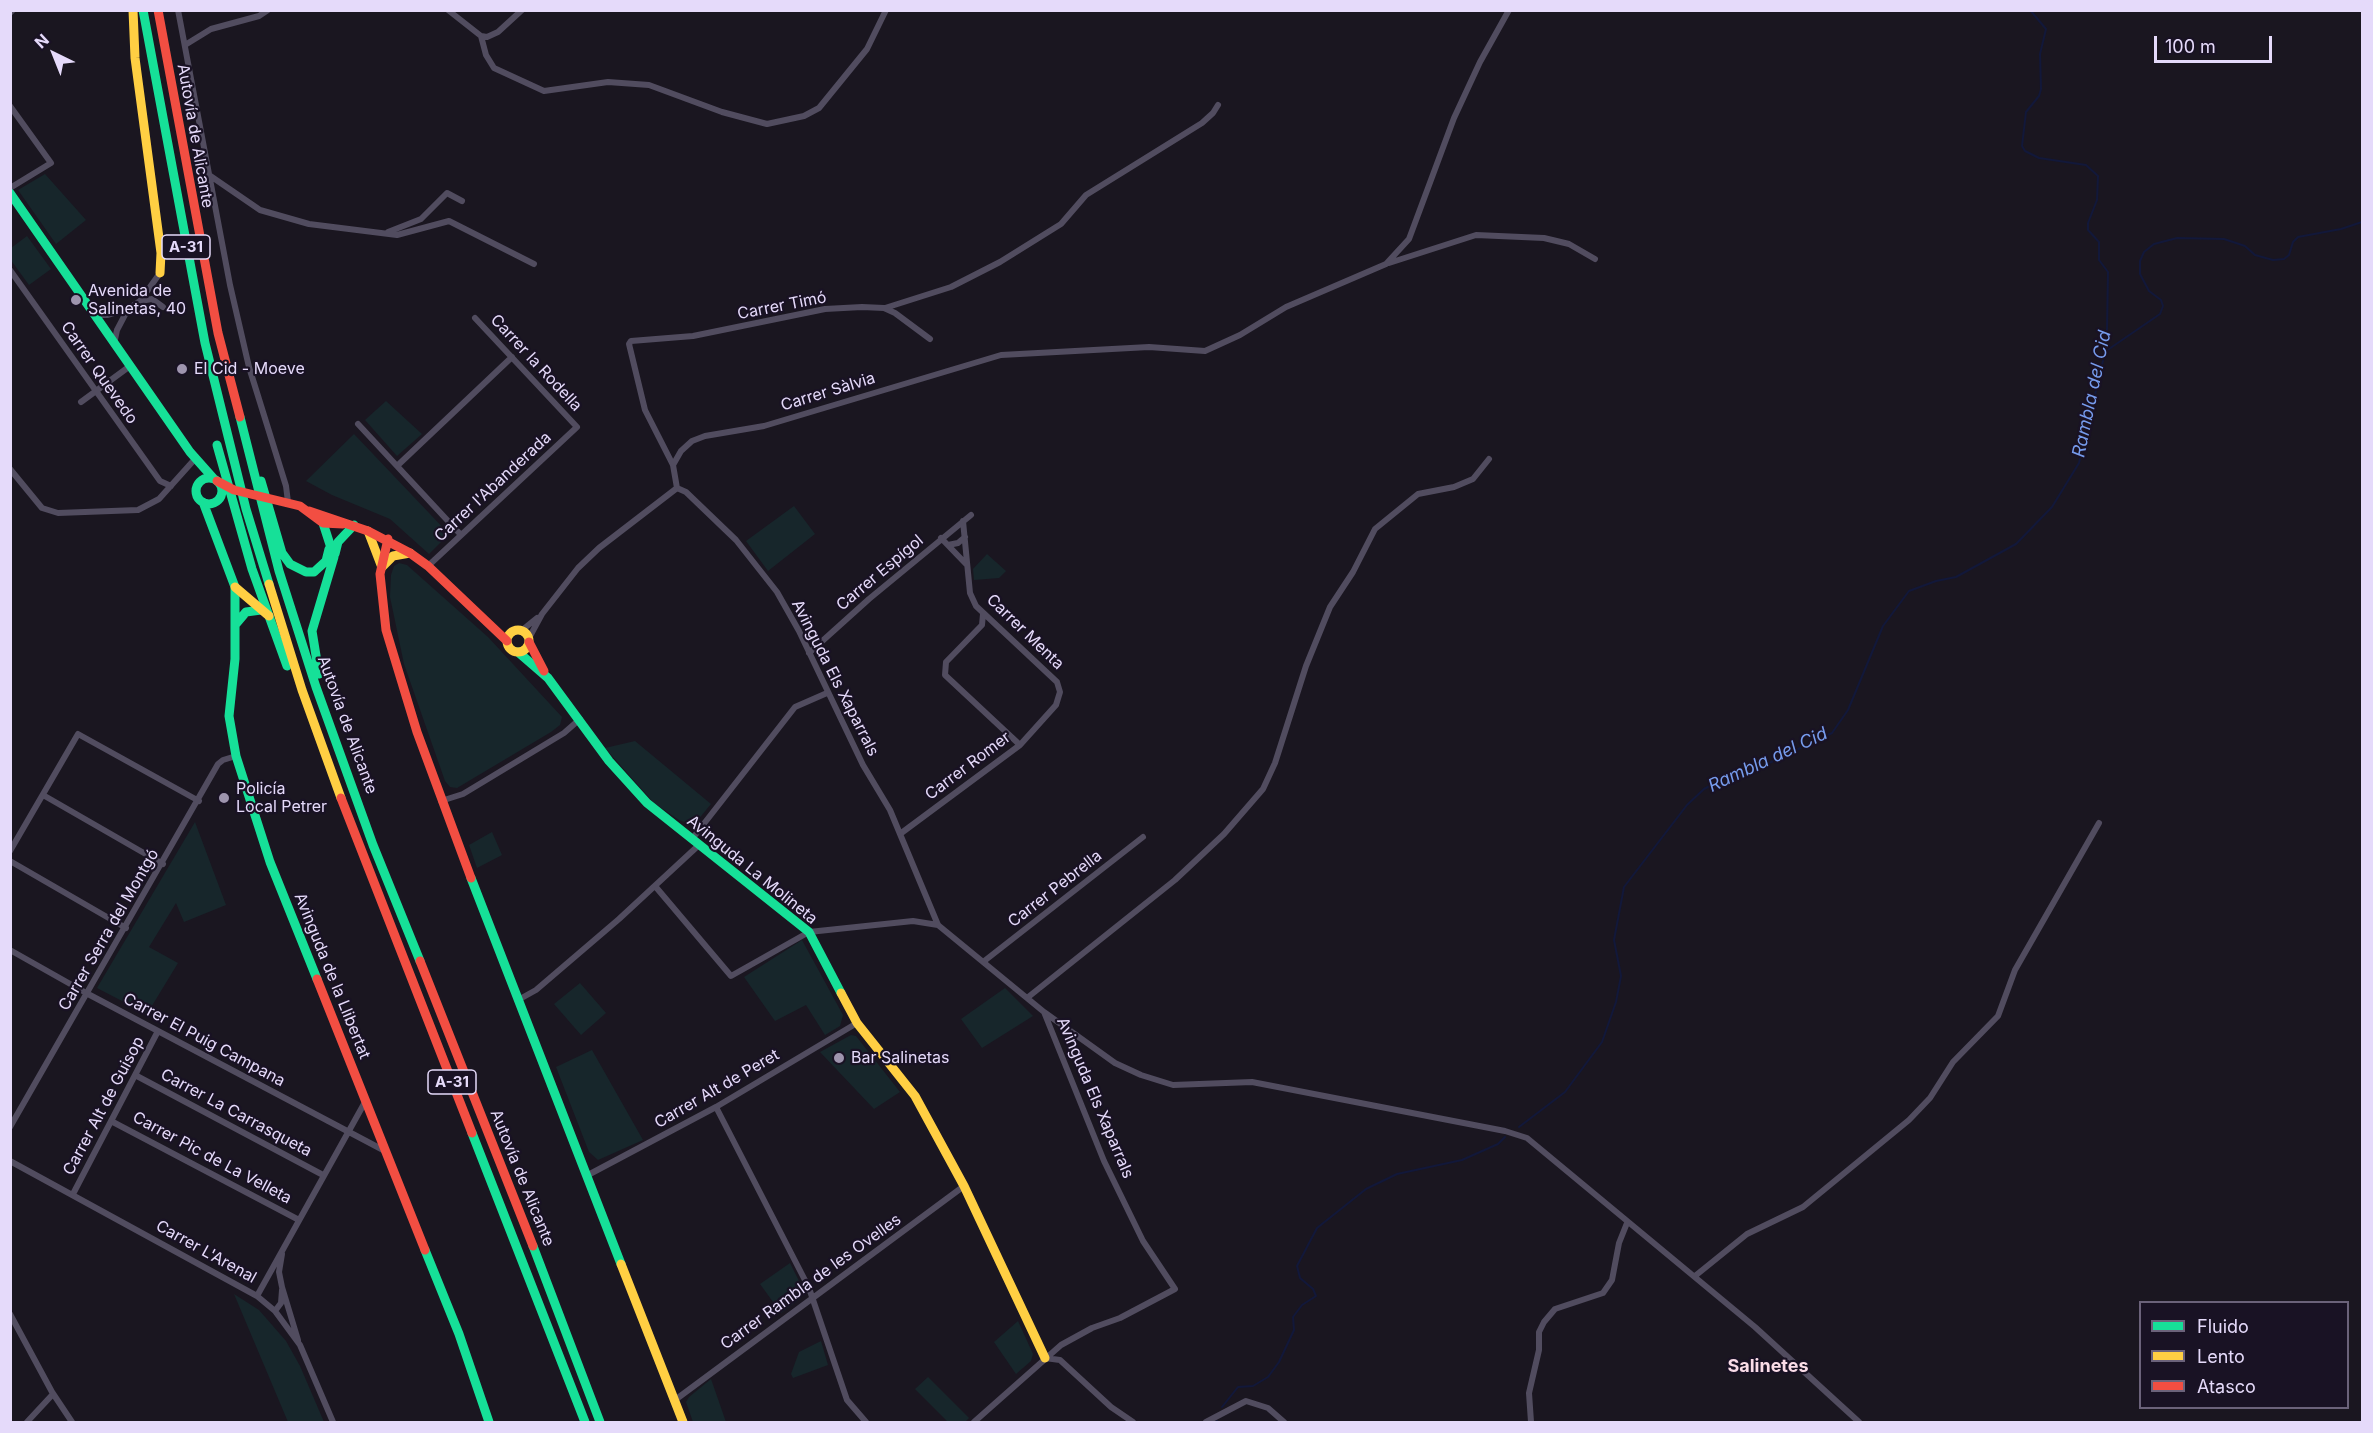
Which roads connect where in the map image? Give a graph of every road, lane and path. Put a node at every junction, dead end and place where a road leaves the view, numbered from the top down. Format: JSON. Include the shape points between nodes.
{"nodes":[{"id":1,"x":133,"y":10,"type":"edge"},
{"id":2,"x":143,"y":10,"type":"edge"},
{"id":3,"x":158,"y":10,"type":"edge"},
{"id":4,"x":178,"y":10,"type":"edge"},
{"id":5,"x":268,"y":10,"type":"edge"},
{"id":6,"x":448,"y":10,"type":"edge"},
{"id":7,"x":522,"y":10,"type":"edge"},
{"id":8,"x":886,"y":10,"type":"edge"},
{"id":9,"x":1509,"y":10,"type":"edge"},
{"id":10,"x":481,"y":36,"type":"junction"},
{"id":11,"x":185,"y":45,"type":"junction"},
{"id":12,"x":1218,"y":105,"type":"dead end"},
{"id":13,"x":10,"y":106,"type":"edge"},
{"id":14,"x":209,"y":175,"type":"junction"},
{"id":15,"x":10,"y":188,"type":"edge"},
{"id":16,"x":10,"y":193,"type":"edge"},
{"id":17,"x":462,"y":201,"type":"dead end"},
{"id":18,"x":388,"y":233,"type":"junction"},
{"id":19,"x":1595,"y":259,"type":"dead end"},
{"id":20,"x":534,"y":264,"type":"dead end"},
{"id":21,"x":1386,"y":264,"type":"junction"},
{"id":22,"x":10,"y":270,"type":"edge"},
{"id":23,"x":160,"y":273,"type":"joint"},
{"id":24,"x":140,"y":301,"type":"junction"},
{"id":25,"x":164,"y":307,"type":"dead end"},
{"id":26,"x":884,"y":308,"type":"junction"},
{"id":27,"x":128,"y":309,"type":"junction"},
{"id":28,"x":94,"y":315,"type":"junction"},
{"id":29,"x":475,"y":318,"type":"dead end"},
{"id":30,"x":930,"y":339,"type":"dead end"},
{"id":31,"x":114,"y":344,"type":"junction"},
{"id":32,"x":512,"y":357,"type":"junction"},
{"id":33,"x":130,"y":366,"type":"junction"},
{"id":34,"x":96,"y":392,"type":"junction"},
{"id":35,"x":81,"y":402,"type":"dead end"},
{"id":36,"x":358,"y":424,"type":"dead end"},
{"id":37,"x":577,"y":427,"type":"joint"},
{"id":38,"x":217,"y":445,"type":"dead end"},
{"id":39,"x":192,"y":456,"type":"junction"},
{"id":40,"x":1489,"y":459,"type":"dead end"},
{"id":41,"x":673,"y":465,"type":"junction"},
{"id":42,"x":397,"y":466,"type":"junction"},
{"id":43,"x":10,"y":469,"type":"edge"},
{"id":44,"x":215,"y":480,"type":"junction"},
{"id":45,"x":197,"y":485,"type":"junction"},
{"id":46,"x":237,"y":485,"type":"junction"},
{"id":47,"x":171,"y":486,"type":"junction"},
{"id":48,"x":677,"y":488,"type":"junction"},
{"id":49,"x":218,"y":498,"type":"junction"},
{"id":50,"x":203,"y":502,"type":"junction"},
{"id":51,"x":288,"y":502,"type":"junction"},
{"id":52,"x":265,"y":510,"type":"junction"},
{"id":53,"x":309,"y":511,"type":"junction"},
{"id":54,"x":971,"y":515,"type":"dead end"},
{"id":55,"x":963,"y":521,"type":"junction"},
{"id":56,"x":322,"y":523,"type":"junction"},
{"id":57,"x":354,"y":525,"type":"junction"},
{"id":58,"x":214,"y":527,"type":"junction"},
{"id":59,"x":368,"y":531,"type":"junction"},
{"id":60,"x":461,"y":535,"type":"junction"},
{"id":61,"x":965,"y":537,"type":"junction"},
{"id":62,"x":941,"y":538,"type":"junction"},
{"id":63,"x":388,"y":539,"type":"junction"},
{"id":64,"x":330,"y":540,"type":"junction"},
{"id":65,"x":948,"y":545,"type":"junction"},
{"id":66,"x":410,"y":553,"type":"junction"},
{"id":67,"x":334,"y":557,"type":"junction"},
{"id":68,"x":968,"y":565,"type":"junction"},
{"id":69,"x":428,"y":566,"type":"junction"},
{"id":70,"x":382,"y":567,"type":"junction"},
{"id":71,"x":235,"y":587,"type":"junction"},
{"id":72,"x":265,"y":613,"type":"junction"},
{"id":73,"x":480,"y":614,"type":"junction"},
{"id":74,"x":543,"y":614,"type":"junction"},
{"id":75,"x":983,"y":614,"type":"junction"},
{"id":76,"x":235,"y":625,"type":"junction"},
{"id":77,"x":982,"y":625,"type":"junction"},
{"id":78,"x":998,"y":626,"type":"junction"},
{"id":79,"x":518,"y":631,"type":"junction"},
{"id":80,"x":529,"y":640,"type":"junction"},
{"id":81,"x":507,"y":641,"type":"junction"},
{"id":82,"x":518,"y":652,"type":"junction"},
{"id":83,"x":809,"y":653,"type":"junction"},
{"id":84,"x":548,"y":678,"type":"junction"},
{"id":85,"x":1057,"y":682,"type":"joint"},
{"id":86,"x":302,"y":690,"type":"junction"},
{"id":87,"x":827,"y":693,"type":"junction"},
{"id":88,"x":326,"y":710,"type":"junction"},
{"id":89,"x":580,"y":719,"type":"junction"},
{"id":90,"x":1020,"y":745,"type":"junction"},
{"id":91,"x":236,"y":756,"type":"junction"},
{"id":92,"x":43,"y":795,"type":"junction"},
{"id":93,"x":199,"y":801,"type":"junction"},
{"id":94,"x":441,"y":801,"type":"junction"},
{"id":95,"x":2099,"y":823,"type":"dead end"},
{"id":96,"x":900,"y":834,"type":"junction"},
{"id":97,"x":1143,"y":837,"type":"dead end"},
{"id":98,"x":696,"y":842,"type":"junction"},
{"id":99,"x":10,"y":851,"type":"edge"},
{"id":100,"x":10,"y":861,"type":"edge"},
{"id":101,"x":163,"y":864,"type":"junction"},
{"id":102,"x":655,"y":886,"type":"junction"},
{"id":103,"x":938,"y":925,"type":"junction"},
{"id":104,"x":126,"y":928,"type":"junction"},
{"id":105,"x":808,"y":932,"type":"junction"},
{"id":106,"x":10,"y":950,"type":"edge"},
{"id":107,"x":983,"y":962,"type":"junction"},
{"id":108,"x":88,"y":994,"type":"junction"},
{"id":109,"x":1027,"y":998,"type":"junction"},
{"id":110,"x":518,"y":1000,"type":"junction"},
{"id":111,"x":1044,"y":1012,"type":"junction"},
{"id":112,"x":857,"y":1023,"type":"junction"},
{"id":113,"x":158,"y":1031,"type":"junction"},
{"id":114,"x":135,"y":1075,"type":"junction"},
{"id":115,"x":365,"y":1102,"type":"junction"},
{"id":116,"x":716,"y":1107,"type":"junction"},
{"id":117,"x":111,"y":1120,"type":"junction"},
{"id":118,"x":10,"y":1127,"type":"edge"},
{"id":119,"x":347,"y":1133,"type":"junction"},
{"id":120,"x":386,"y":1151,"type":"junction"},
{"id":121,"x":10,"y":1161,"type":"edge"},
{"id":122,"x":323,"y":1175,"type":"junction"},
{"id":123,"x":588,"y":1175,"type":"junction"},
{"id":124,"x":964,"y":1186,"type":"junction"},
{"id":125,"x":73,"y":1194,"type":"junction"},
{"id":126,"x":299,"y":1220,"type":"junction"},
{"id":127,"x":1627,"y":1223,"type":"junction"},
{"id":128,"x":282,"y":1251,"type":"junction"},
{"id":129,"x":1695,"y":1276,"type":"junction"},
{"id":130,"x":282,"y":1287,"type":"junction"},
{"id":131,"x":257,"y":1296,"type":"junction"},
{"id":132,"x":811,"y":1299,"type":"junction"},
{"id":133,"x":275,"y":1311,"type":"junction"},
{"id":134,"x":10,"y":1314,"type":"edge"},
{"id":135,"x":300,"y":1345,"type":"junction"},
{"id":136,"x":1045,"y":1358,"type":"junction"},
{"id":137,"x":53,"y":1394,"type":"junction"},
{"id":138,"x":675,"y":1400,"type":"junction"},
{"id":139,"x":27,"y":1422,"type":"edge"},
{"id":140,"x":72,"y":1422,"type":"edge"},
{"id":141,"x":333,"y":1422,"type":"edge"},
{"id":142,"x":489,"y":1422,"type":"edge"},
{"id":143,"x":585,"y":1422,"type":"edge"},
{"id":144,"x":600,"y":1422,"type":"edge"},
{"id":145,"x":683,"y":1422,"type":"edge"},
{"id":146,"x":866,"y":1422,"type":"edge"},
{"id":147,"x":974,"y":1422,"type":"edge"},
{"id":148,"x":1133,"y":1422,"type":"edge"},
{"id":149,"x":1206,"y":1422,"type":"edge"},
{"id":150,"x":1284,"y":1422,"type":"edge"},
{"id":151,"x":1531,"y":1422,"type":"edge"},
{"id":152,"x":1859,"y":1422,"type":"edge"}],
"edges":[{"from":1,"to":23,"type":"main road","via":[[135,58],[161,253]]},
{"from":2,"to":46,"type":"main road","name":"Autovía de Alicante","number":"A-31"},
{"from":3,"to":52,"type":"main road","name":"Autovía de Alicante","number":"A-31","via":[[218,333]]},
{"from":4,"to":11,"type":"street"},
{"from":5,"to":11,"type":"street","via":[[211,29]]},
{"from":6,"to":10,"type":"street"},
{"from":7,"to":10,"type":"street","via":[[498,32]]},
{"from":8,"to":10,"type":"street","via":[[867,49],[819,108],[804,116],[767,124],[722,112],[649,84],[608,82],[544,91],[494,68]]},
{"from":9,"to":21,"type":"street","via":[[1479,62],[1454,118],[1409,239]]},
{"from":11,"to":14,"type":"street"},
{"from":12,"to":26,"type":"street","name":"Carrer Timó","via":[[1202,123],[1086,195],[1061,224],[1000,262],[951,287]]},
{"from":13,"to":15,"type":"street","via":[[51,163]]},
{"from":14,"to":18,"type":"street","via":[[260,210],[309,224]]},
{"from":14,"to":51,"type":"street","via":[[249,367]]},
{"from":16,"to":28,"type":"main road"},
{"from":17,"to":18,"type":"street","via":[[447,193],[421,219]]},
{"from":18,"to":20,"type":"street","via":[[397,235],[449,221]]},
{"from":19,"to":21,"type":"street","name":"Carrer Sàlvia","via":[[1569,244],[1544,238],[1476,235]]},
{"from":21,"to":41,"type":"street","name":"Carrer Sàlvia","via":[[1286,308],[1205,351],[1149,347],[1001,354],[764,426],[698,438],[681,451]]},
{"from":22,"to":34,"type":"street","name":"Carrer Quevedo"},
{"from":23,"to":24,"type":"street"},
{"from":24,"to":25,"type":"street","via":[[152,298]]},
{"from":24,"to":27,"type":"street"},
{"from":26,"to":30,"type":"street"},
{"from":26,"to":41,"type":"street","name":"Carrer Timó","via":[[825,309],[693,336],[631,341],[645,410]]},
{"from":27,"to":28,"type":"street"},
{"from":27,"to":31,"type":"street"},
{"from":28,"to":31,"type":"main road"},
{"from":29,"to":32,"type":"street","name":"Carrer la Rodella"},
{"from":31,"to":33,"type":"main road"},
{"from":32,"to":37,"type":"street","name":"Carrer la Rodella"},
{"from":32,"to":42,"type":"street"},
{"from":33,"to":34,"type":"street"},
{"from":33,"to":39,"type":"main road"},
{"from":34,"to":35,"type":"street"},
{"from":34,"to":47,"type":"street","name":"Carrer Quevedo","via":[[160,481]]},
{"from":36,"to":42,"type":"street"},
{"from":37,"to":60,"type":"street","name":"Carrer l'Abanderada"},
{"from":38,"to":72,"type":"main road"},
{"from":39,"to":44,"type":"main road"},
{"from":39,"to":45,"type":"main road","via":[[198,472]]},
{"from":39,"to":47,"type":"street"},
{"from":40,"to":109,"type":"street","via":[[1473,479],[1418,494],[1374,529],[1330,607],[1263,789],[1224,834],[1175,880]]},
{"from":41,"to":48,"type":"street"},
{"from":42,"to":60,"type":"street"},
{"from":43,"to":47,"type":"street","via":[[42,508],[58,513],[138,510],[159,499]]},
{"from":44,"to":45,"type":"main road","via":[[202,479]]},
{"from":44,"to":46,"type":"main road"},
{"from":44,"to":49,"type":"main road","via":[[221,488]]},
{"from":45,"to":50,"type":"main road","via":[[197,496]]},
{"from":46,"to":49,"type":"main road"},
{"from":46,"to":51,"type":"main road"},
{"from":46,"to":86,"type":"main road","name":"Autovía de Alicante","number":"A-31"},
{"from":48,"to":74,"type":"street","via":[[599,548],[578,568]]},
{"from":48,"to":83,"type":"street","name":"Avinguda Els Xaparrals","via":[[686,492],[755,561],[777,592]]},
{"from":49,"to":50,"type":"main road"},
{"from":49,"to":58,"type":"main road","name":"Avinguda de la Llibertat","via":[[213,509]]},
{"from":50,"to":58,"type":"main road","name":"Avinguda de la Llibertat"},
{"from":51,"to":53,"type":"main road"},
{"from":52,"to":64,"type":"main road","via":[[282,553],[298,570],[314,572],[322,567]]},
{"from":52,"to":88,"type":"main road","name":"Autovía de Alicante","number":"A-31"},
{"from":53,"to":56,"type":"main road"},
{"from":53,"to":57,"type":"main road"},
{"from":54,"to":55,"type":"street","name":"Carrer Espígol"},
{"from":55,"to":61,"type":"street","name":"Carrer Menta"},
{"from":55,"to":62,"type":"street","name":"Carrer Espígol"},
{"from":56,"to":57,"type":"main road"},
{"from":56,"to":64,"type":"main road"},
{"from":57,"to":59,"type":"main road"},
{"from":57,"to":67,"type":"main road","via":[[338,542]]},
{"from":58,"to":71,"type":"main road","name":"Avinguda de la Llibertat"},
{"from":59,"to":63,"type":"main road"},
{"from":59,"to":70,"type":"main road"},
{"from":60,"to":69,"type":"street","name":"Carrer l'Abanderada"},
{"from":61,"to":65,"type":"street"},
{"from":61,"to":68,"type":"street","name":"Carrer Menta"},
{"from":62,"to":65,"type":"street"},
{"from":62,"to":83,"type":"street","name":"Carrer Espígol"},
{"from":63,"to":66,"type":"main road"},
{"from":63,"to":70,"type":"main road"},
{"from":64,"to":67,"type":"main road"},
{"from":65,"to":68,"type":"street"},
{"from":66,"to":69,"type":"main road"},
{"from":66,"to":70,"type":"main road","via":[[393,556]]},
{"from":67,"to":88,"type":"main road","via":[[312,631]]},
{"from":68,"to":75,"type":"street","name":"Carrer Menta","via":[[970,593]]},
{"from":69,"to":73,"type":"main road"},
{"from":70,"to":94,"type":"main road","via":[[386,630]]},
{"from":71,"to":72,"type":"main road"},
{"from":71,"to":76,"type":"main road","name":"Avinguda de la Llibertat"},
{"from":72,"to":76,"type":"main road","via":[[246,612]]},
{"from":72,"to":86,"type":"main road","via":[[290,674]]},
{"from":73,"to":79,"type":"main road","via":[[501,627]]},
{"from":73,"to":81,"type":"main road"},
{"from":74,"to":79,"type":"street"},
{"from":74,"to":80,"type":"street"},
{"from":75,"to":77,"type":"street"},
{"from":75,"to":78,"type":"street","name":"Carrer Menta"},
{"from":76,"to":91,"type":"main road","name":"Avinguda de la Llibertat","via":[[229,716]]},
{"from":77,"to":78,"type":"street"},
{"from":77,"to":90,"type":"street","via":[[946,662],[945,675]]},
{"from":78,"to":85,"type":"street","name":"Carrer Menta"},
{"from":79,"to":80,"type":"main road"},
{"from":79,"to":81,"type":"main road"},
{"from":80,"to":82,"type":"main road","via":[[528,647]]},
{"from":80,"to":84,"type":"main road","name":"Avinguda La Molineta"},
{"from":81,"to":82,"type":"main road"},
{"from":82,"to":84,"type":"main road","name":"Avinguda La Molineta"},
{"from":83,"to":87,"type":"street","name":"Avinguda Els Xaparrals"},
{"from":84,"to":89,"type":"main road","name":"Avinguda La Molineta"},
{"from":85,"to":90,"type":"street","name":"Carrer Romer","via":[[1060,692],[1056,705]]},
{"from":86,"to":143,"type":"main road","name":"Autovía de Alicante","number":"A-31","via":[[364,862]]},
{"from":87,"to":96,"type":"street","name":"Avinguda Els Xaparrals"},
{"from":87,"to":98,"type":"street","via":[[795,707]]},
{"from":88,"to":144,"type":"main road","name":"Autovía de Alicante","number":"A-31","via":[[373,845]]},
{"from":89,"to":94,"type":"street","via":[[564,733],[463,794]]},
{"from":89,"to":98,"type":"main road","name":"Avinguda La Molineta","via":[[609,761],[647,803]]},
{"from":90,"to":96,"type":"street","name":"Carrer Romer"},
{"from":91,"to":93,"type":"street","name":"Carrer Serra del Montgó","via":[[218,764]]},
{"from":91,"to":115,"type":"main road","name":"Avinguda de la Llibertat","via":[[270,862]]},
{"from":92,"to":93,"type":"street","via":[[78,734]]},
{"from":92,"to":99,"type":"street"},
{"from":92,"to":101,"type":"street"},
{"from":93,"to":101,"type":"street","name":"Carrer Serra del Montgó"},
{"from":94,"to":110,"type":"main road"},
{"from":95,"to":129,"type":"street","via":[[2015,970],[1998,1016],[1959,1055],[1930,1098],[1909,1120],[1803,1207],[1747,1234]]},
{"from":96,"to":103,"type":"street","name":"Avinguda Els Xaparrals"},
{"from":97,"to":107,"type":"street","name":"Carrer Pebrella"},
{"from":98,"to":102,"type":"street"},
{"from":98,"to":105,"type":"main road","name":"Avinguda La Molineta"},
{"from":100,"to":104,"type":"street"},
{"from":101,"to":104,"type":"street","name":"Carrer Serra del Montgó"},
{"from":102,"to":105,"type":"street","via":[[731,976]]},
{"from":102,"to":110,"type":"street","via":[[536,990]]},
{"from":103,"to":105,"type":"street","via":[[913,921]]},
{"from":103,"to":107,"type":"street","name":"Avinguda Els Xaparrals"},
{"from":104,"to":108,"type":"street","name":"Carrer Serra del Montgó"},
{"from":105,"to":112,"type":"main road","name":"Avinguda La Molineta"},
{"from":106,"to":108,"type":"street","name":"Carrer El Puig Campana"},
{"from":107,"to":109,"type":"street","name":"Avinguda Els Xaparrals"},
{"from":108,"to":113,"type":"street","name":"Carrer El Puig Campana"},
{"from":108,"to":118,"type":"street","name":"Carrer Serra del Montgó"},
{"from":109,"to":111,"type":"street","name":"Avinguda Els Xaparrals"},
{"from":110,"to":123,"type":"main road"},
{"from":111,"to":127,"type":"street","via":[[1115,1063],[1173,1085],[1252,1082],[1527,1138]]},
{"from":111,"to":136,"type":"street","name":"Avinguda Els Xaparrals","via":[[1104,1161],[1143,1241],[1175,1289],[1092,1328]]},
{"from":112,"to":116,"type":"street","name":"Carrer Alt de Peret"},
{"from":112,"to":124,"type":"main road","name":"Avinguda La Molineta","via":[[915,1096]]},
{"from":113,"to":114,"type":"street","name":"Carrer Alt de Guisop"},
{"from":113,"to":119,"type":"street","name":"Carrer El Puig Campana"},
{"from":114,"to":117,"type":"street","name":"Carrer Alt de Guisop"},
{"from":114,"to":122,"type":"street","name":"Carrer La Carrasqueta"},
{"from":115,"to":119,"type":"street"},
{"from":115,"to":120,"type":"main road","name":"Avinguda de la Llibertat"},
{"from":116,"to":123,"type":"street","name":"Carrer Alt de Peret"},
{"from":116,"to":132,"type":"street","via":[[809,1288]]},
{"from":117,"to":125,"type":"street","name":"Carrer Alt de Guisop"},
{"from":117,"to":126,"type":"street","name":"Carrer Pic de La Velleta"},
{"from":119,"to":120,"type":"street","name":"Carrer El Puig Campana"},
{"from":119,"to":122,"type":"street"},
{"from":120,"to":142,"type":"main road","name":"Avinguda de la Llibertat","via":[[459,1334]]},
{"from":121,"to":125,"type":"street","name":"Carrer L'Arenal"},
{"from":122,"to":126,"type":"street"},
{"from":123,"to":138,"type":"main road"},
{"from":124,"to":132,"type":"street","name":"Carrer Rambla de les Ovelles"},
{"from":124,"to":136,"type":"main road","name":"Avinguda La Molineta"},
{"from":125,"to":131,"type":"street","name":"Carrer L'Arenal"},
{"from":126,"to":128,"type":"street"},
{"from":127,"to":129,"type":"street"},
{"from":127,"to":151,"type":"street","via":[[1612,1280],[1603,1293],[1555,1310],[1539,1332],[1529,1393]]},
{"from":128,"to":130,"type":"street"},
{"from":128,"to":131,"type":"street"},
{"from":129,"to":152,"type":"street"},
{"from":130,"to":133,"type":"street"},
{"from":130,"to":135,"type":"street"},
{"from":131,"to":133,"type":"street","name":"Carrer L'Arenal"},
{"from":132,"to":138,"type":"street","name":"Carrer Rambla de les Ovelles"},
{"from":132,"to":146,"type":"street","via":[[847,1400]]},
{"from":133,"to":135,"type":"street","name":"Carrer L'Arenal"},
{"from":134,"to":137,"type":"street"},
{"from":135,"to":141,"type":"street","name":"Carrer L'Arenal"},
{"from":136,"to":147,"type":"street"},
{"from":136,"to":148,"type":"street","via":[[1060,1360]]},
{"from":137,"to":139,"type":"street"},
{"from":137,"to":140,"type":"street"},
{"from":138,"to":145,"type":"main road"},
{"from":149,"to":150,"type":"street","via":[[1246,1401],[1268,1408]]}]}
